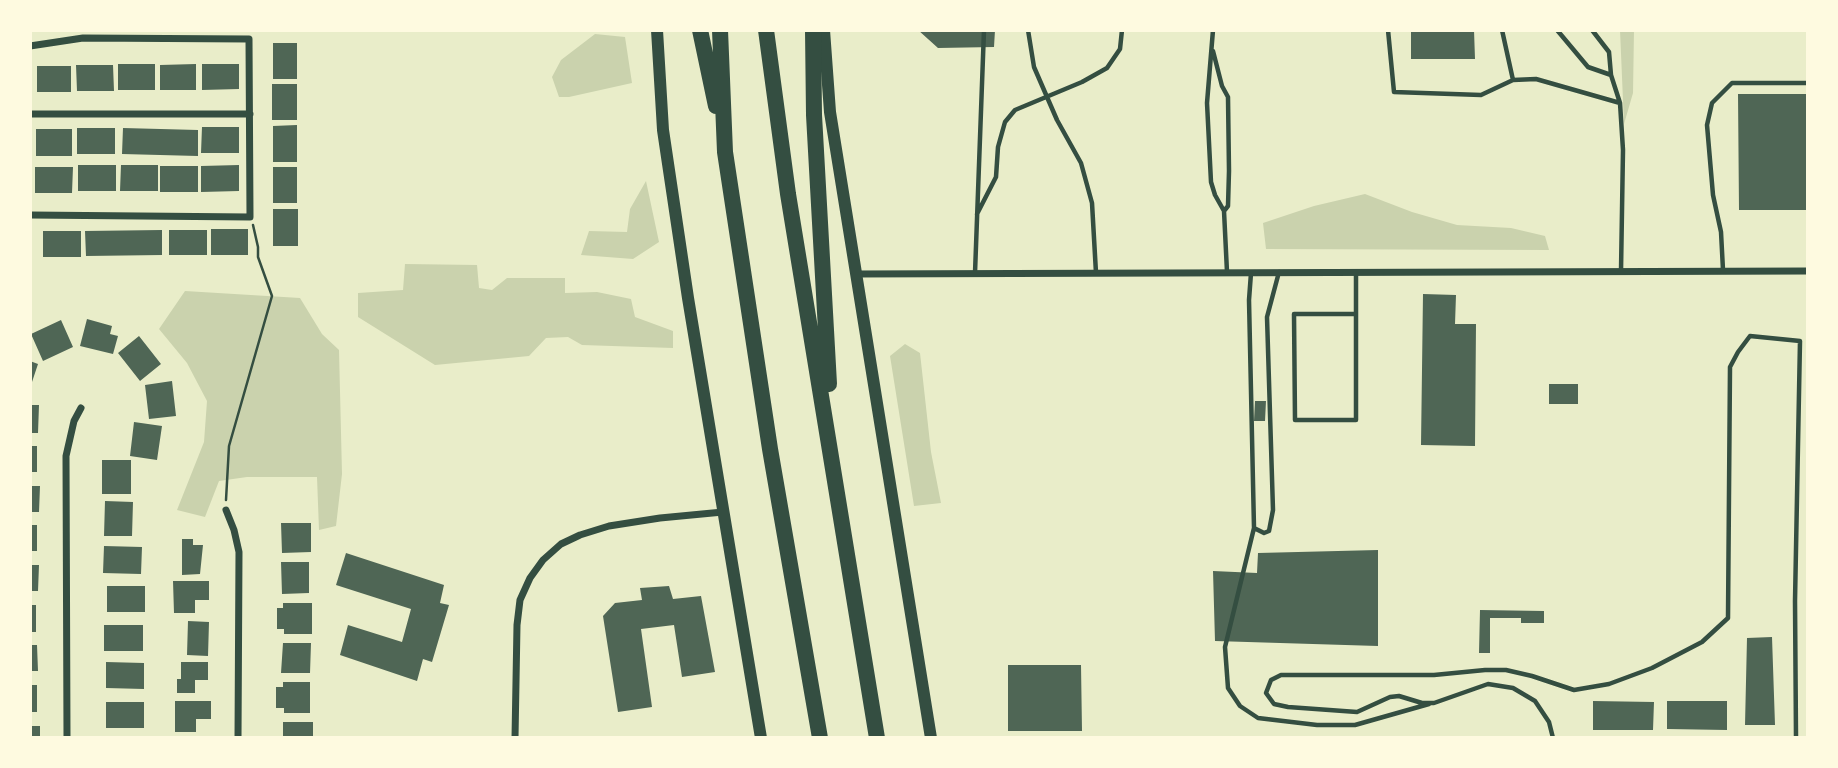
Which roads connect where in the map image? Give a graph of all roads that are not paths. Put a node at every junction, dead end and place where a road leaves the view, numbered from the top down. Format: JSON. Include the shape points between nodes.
{"nodes":[{"id":1,"x":205,"y":30,"type":"edge"},
{"id":2,"x":657,"y":30,"type":"edge"},
{"id":3,"x":700,"y":30,"type":"edge"},
{"id":4,"x":720,"y":30,"type":"edge"},
{"id":5,"x":766,"y":30,"type":"edge"},
{"id":6,"x":813,"y":30,"type":"edge"},
{"id":7,"x":824,"y":30,"type":"edge"},
{"id":8,"x":984,"y":30,"type":"edge"},
{"id":9,"x":1028,"y":30,"type":"edge"},
{"id":10,"x":1122,"y":30,"type":"edge"},
{"id":11,"x":1213,"y":30,"type":"edge"},
{"id":12,"x":1388,"y":30,"type":"edge"},
{"id":13,"x":1502,"y":30,"type":"edge"},
{"id":14,"x":1557,"y":30,"type":"edge"},
{"id":15,"x":1592,"y":30,"type":"edge"},
{"id":16,"x":83,"y":34,"type":"edge"},
{"id":17,"x":205,"y":39,"type":"junction"},
{"id":18,"x":30,"y":46,"type":"edge"},
{"id":19,"x":1213,"y":51,"type":"junction"},
{"id":20,"x":1611,"y":75,"type":"junction"},
{"id":21,"x":1513,"y":80,"type":"junction"},
{"id":22,"x":1808,"y":83,"type":"edge"},
{"id":23,"x":1046,"y":95,"type":"junction"},
{"id":24,"x":1620,"y":103,"type":"junction"},
{"id":25,"x":30,"y":114,"type":"edge"},
{"id":26,"x":250,"y":114,"type":"junction"},
{"id":27,"x":725,"y":152,"type":"junction"},
{"id":28,"x":1224,"y":211,"type":"junction"},
{"id":29,"x":977,"y":214,"type":"junction"},
{"id":30,"x":30,"y":215,"type":"edge"},
{"id":31,"x":1723,"y":270,"type":"junction"},
{"id":32,"x":1356,"y":271,"type":"junction"},
{"id":33,"x":1621,"y":271,"type":"junction"},
{"id":34,"x":1808,"y":271,"type":"edge"},
{"id":35,"x":1096,"y":272,"type":"junction"},
{"id":36,"x":1227,"y":272,"type":"junction"},
{"id":37,"x":1251,"y":272,"type":"junction"},
{"id":38,"x":1279,"y":272,"type":"junction"},
{"id":39,"x":975,"y":273,"type":"junction"},
{"id":40,"x":855,"y":274,"type":"junction"},
{"id":41,"x":1356,"y":314,"type":"junction"},
{"id":42,"x":81,"y":408,"type":"dead end"},
{"id":43,"x":833,"y":464,"type":"junction"},
{"id":44,"x":226,"y":510,"type":"road end"},
{"id":45,"x":723,"y":512,"type":"junction"},
{"id":46,"x":1254,"y":528,"type":"junction"},
{"id":47,"x":1434,"y":703,"type":"junction"},
{"id":48,"x":67,"y":738,"type":"edge"},
{"id":49,"x":238,"y":738,"type":"edge"},
{"id":50,"x":515,"y":738,"type":"edge"},
{"id":51,"x":761,"y":738,"type":"edge"},
{"id":52,"x":820,"y":738,"type":"edge"},
{"id":53,"x":877,"y":738,"type":"edge"},
{"id":54,"x":931,"y":738,"type":"edge"},
{"id":55,"x":1553,"y":738,"type":"edge"},
{"id":56,"x":1796,"y":738,"type":"edge"}],
"edges":[{"from":1,"to":17,"type":"street"},
{"from":2,"to":45,"type":"main road","via":[[663,130]]},
{"from":3,"to":27,"type":"highway"},
{"from":4,"to":27,"type":"highway"},
{"from":5,"to":43,"type":"highway"},
{"from":6,"to":43,"type":"highway"},
{"from":7,"to":40,"type":"main road","via":[[830,113]]},
{"from":8,"to":29,"type":"lane"},
{"from":9,"to":23,"type":"lane","via":[[1034,67]]},
{"from":10,"to":23,"type":"lane","via":[[1120,49],[1107,68]]},
{"from":11,"to":19,"type":"lane"},
{"from":12,"to":21,"type":"lane","via":[[1394,92],[1481,95]]},
{"from":13,"to":21,"type":"lane"},
{"from":14,"to":20,"type":"lane","via":[[1588,67]]},
{"from":15,"to":20,"type":"lane","via":[[1609,52]]},
{"from":16,"to":17,"type":"street"},
{"from":16,"to":18,"type":"street"},
{"from":17,"to":26,"type":"street","via":[[249,40]]},
{"from":19,"to":28,"type":"lane","via":[[1207,103],[1211,182]]},
{"from":19,"to":28,"type":"lane","via":[[1228,97],[1228,206]]},
{"from":20,"to":24,"type":"lane"},
{"from":21,"to":24,"type":"lane","via":[[1536,79]]},
{"from":22,"to":31,"type":"lane","via":[[1732,83],[1712,103],[1707,125]]},
{"from":23,"to":29,"type":"lane","via":[[1015,110],[1005,122],[996,177]]},
{"from":23,"to":35,"type":"lane","via":[[1081,163],[1092,203]]},
{"from":24,"to":33,"type":"lane"},
{"from":25,"to":26,"type":"street"},
{"from":26,"to":30,"type":"street","via":[[250,216]]},
{"from":27,"to":52,"type":"highway"},
{"from":28,"to":36,"type":"lane"},
{"from":29,"to":39,"type":"lane"},
{"from":31,"to":33,"type":"street"},
{"from":31,"to":34,"type":"street"},
{"from":32,"to":33,"type":"street"},
{"from":32,"to":38,"type":"street"},
{"from":32,"to":41,"type":"lane"},
{"from":35,"to":36,"type":"street"},
{"from":35,"to":39,"type":"street"},
{"from":36,"to":37,"type":"street"},
{"from":37,"to":38,"type":"street"},
{"from":37,"to":46,"type":"lane"},
{"from":38,"to":46,"type":"lane","via":[[1267,317],[1272,521],[1264,533]]},
{"from":39,"to":40,"type":"street"},
{"from":40,"to":54,"type":"main road"},
{"from":41,"to":41,"type":"lane","via":[[1356,420],[1295,420],[1294,314]]},
{"from":42,"to":48,"type":"street","via":[[66,456]]},
{"from":43,"to":53,"type":"highway"},
{"from":44,"to":49,"type":"street","via":[[239,552]]},
{"from":45,"to":50,"type":"street","via":[[609,526],[580,534],[542,560],[520,600]]},
{"from":45,"to":51,"type":"main road"},
{"from":46,"to":47,"type":"lane","via":[[1225,647],[1228,688],[1240,706],[1258,718],[1280,723],[1355,725]]},
{"from":47,"to":55,"type":"lane","via":[[1488,684],[1513,688],[1535,701]]},
{"from":47,"to":56,"type":"lane","via":[[1399,696],[1381,699],[1357,712],[1312,710],[1274,704],[1266,693],[1271,680],[1281,676],[1485,670],[1506,670],[1574,690],[1609,684],[1652,668],[1702,642],[1728,618],[1730,367],[1751,336],[1800,341]]}]}
